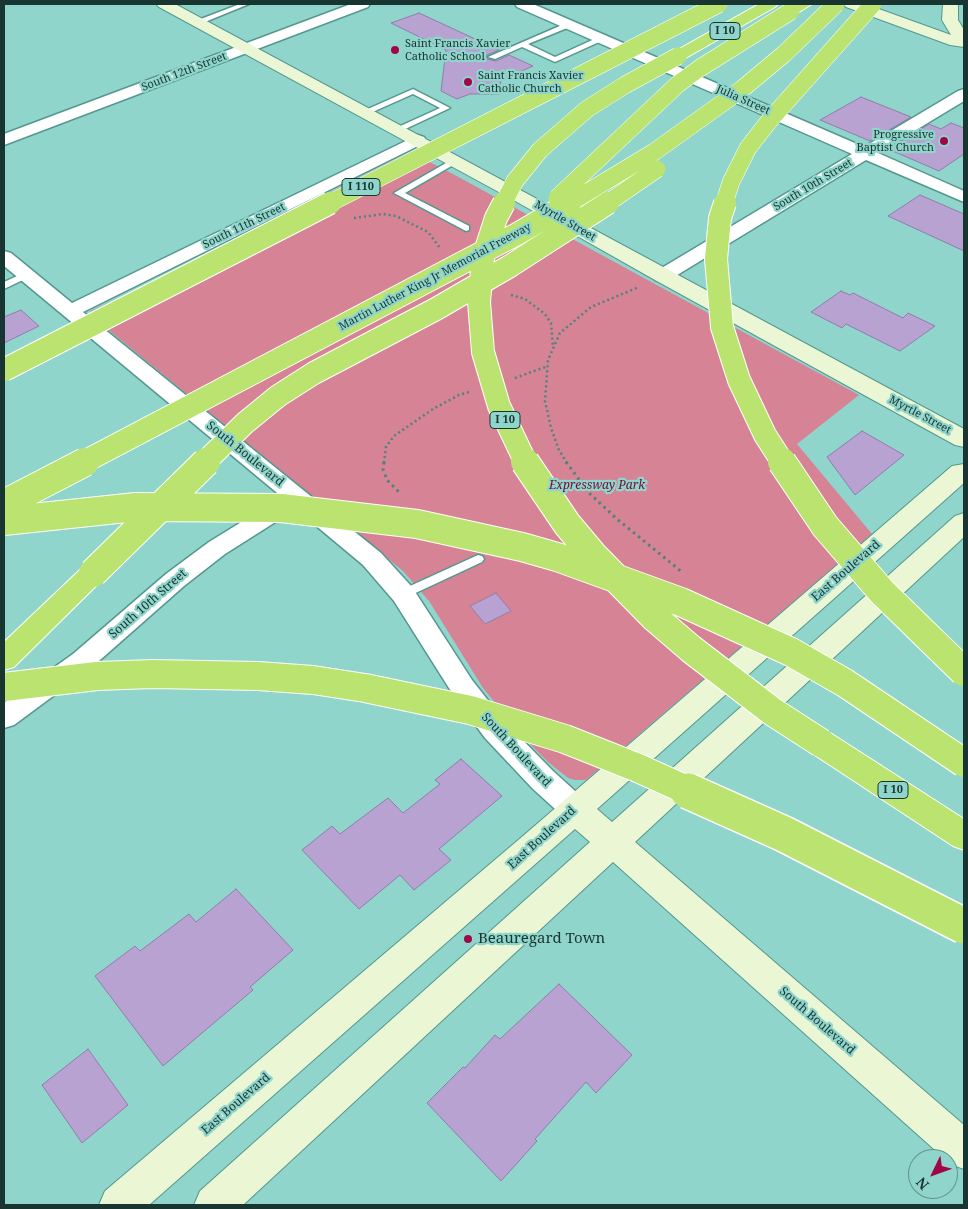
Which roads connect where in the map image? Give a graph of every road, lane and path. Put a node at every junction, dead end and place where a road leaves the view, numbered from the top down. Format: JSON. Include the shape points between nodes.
{"nodes":[{"id":1,"x":164,"y":4,"type":"edge"},
{"id":2,"x":246,"y":4,"type":"edge"},
{"id":3,"x":363,"y":4,"type":"edge"},
{"id":4,"x":522,"y":4,"type":"edge"},
{"id":5,"x":719,"y":4,"type":"edge"},
{"id":6,"x":770,"y":4,"type":"edge"},
{"id":7,"x":836,"y":4,"type":"edge"},
{"id":8,"x":951,"y":4,"type":"edge"},
{"id":9,"x":875,"y":5,"type":"edge"},
{"id":10,"x":798,"y":8,"type":"edge"},
{"id":11,"x":197,"y":22,"type":"junction"},
{"id":12,"x":569,"y":24,"type":"junction"},
{"id":13,"x":604,"y":38,"type":"junction"},
{"id":14,"x":963,"y":38,"type":"edge"},
{"id":15,"x":522,"y":44,"type":"junction"},
{"id":16,"x":246,"y":48,"type":"junction"},
{"id":17,"x":492,"y":57,"type":"dead end"},
{"id":18,"x":964,"y":94,"type":"edge"},
{"id":19,"x":726,"y":101,"type":"junction"},
{"id":20,"x":366,"y":112,"type":"junction"},
{"id":21,"x":399,"y":130,"type":"junction"},
{"id":22,"x":4,"y":140,"type":"edge"},
{"id":23,"x":418,"y":140,"type":"junction"},
{"id":24,"x":866,"y":154,"type":"junction"},
{"id":25,"x":456,"y":161,"type":"junction"},
{"id":26,"x":964,"y":196,"type":"edge"},
{"id":27,"x":543,"y":220,"type":"junction"},
{"id":28,"x":466,"y":228,"type":"dead end"},
{"id":29,"x":4,"y":257,"type":"edge"},
{"id":30,"x":26,"y":275,"type":"junction"},
{"id":31,"x":662,"y":276,"type":"junction"},
{"id":32,"x":4,"y":286,"type":"edge"},
{"id":33,"x":70,"y":311,"type":"junction"},
{"id":34,"x":548,"y":366,"type":"junction"},
{"id":35,"x":4,"y":370,"type":"edge"},
{"id":36,"x":510,"y":380,"type":"dead end"},
{"id":37,"x":474,"y":390,"type":"dead end"},
{"id":38,"x":964,"y":439,"type":"edge"},
{"id":39,"x":964,"y":472,"type":"edge"},
{"id":40,"x":402,"y":495,"type":"dead end"},
{"id":41,"x":298,"y":497,"type":"junction"},
{"id":42,"x":4,"y":504,"type":"edge"},
{"id":43,"x":4,"y":521,"type":"edge"},
{"id":44,"x":964,"y":522,"type":"edge"},
{"id":45,"x":478,"y":559,"type":"dead end"},
{"id":46,"x":686,"y":575,"type":"dead end"},
{"id":47,"x":404,"y":594,"type":"junction"},
{"id":48,"x":4,"y":659,"type":"edge"},
{"id":49,"x":964,"y":672,"type":"edge"},
{"id":50,"x":4,"y":687,"type":"edge"},
{"id":51,"x":4,"y":717,"type":"edge"},
{"id":52,"x":964,"y":763,"type":"edge"},
{"id":53,"x":575,"y":809,"type":"junction"},
{"id":54,"x":964,"y":836,"type":"edge"},
{"id":55,"x":611,"y":842,"type":"junction"},
{"id":56,"x":964,"y":926,"type":"edge"},
{"id":57,"x":964,"y":1150,"type":"edge"},
{"id":58,"x":118,"y":1205,"type":"edge"},
{"id":59,"x":214,"y":1205,"type":"edge"}],
"edges":[{"from":1,"to":11,"type":"street","name":"Myrtle Street"},
{"from":2,"to":11,"type":"lane"},
{"from":3,"to":16,"type":"street","name":"South 12th Street"},
{"from":4,"to":12,"type":"street","name":"Julia Street"},
{"from":5,"to":35,"type":"highway","number":"I 110","bridge":true},
{"from":6,"to":54,"type":"highway","number":"I 10","bridge":true,"via":[[604,96],[564,126],[526,165],[504,199],[483,258],[479,302],[486,361],[499,406],[525,462],[567,524],[622,586],[691,649],[759,702]]},
{"from":7,"to":19,"type":"highway","name":"Martin Luther King Jr Memorial Freeway","bridge":true,"via":[[784,54]]},
{"from":8,"to":14,"type":"street","via":[[950,20]]},
{"from":9,"to":14,"type":"street"},
{"from":9,"to":14,"type":"street","via":[[956,42]]},
{"from":9,"to":49,"type":"highway","bridge":true,"via":[[769,120],[739,165],[720,218],[716,259],[722,327],[739,380],[765,435],[802,494],[882,592]]},
{"from":10,"to":27,"type":"highway","bridge":true,"via":[[678,84],[552,203]]},
{"from":11,"to":16,"type":"street","name":"Myrtle Street"},
{"from":12,"to":13,"type":"street","name":"Julia Street"},
{"from":12,"to":15,"type":"lane"},
{"from":13,"to":15,"type":"lane","via":[[555,60]]},
{"from":13,"to":24,"type":"street","name":"Julia Street"},
{"from":15,"to":17,"type":"lane"},
{"from":16,"to":20,"type":"street","name":"Myrtle Street"},
{"from":16,"to":22,"type":"street","name":"South 12th Street"},
{"from":18,"to":24,"type":"street","name":"South 10th Street"},
{"from":19,"to":27,"type":"highway","name":"Martin Luther King Jr Memorial Freeway","bridge":true,"via":[[654,152]]},
{"from":19,"to":48,"type":"highway","bridge":true,"via":[[650,174],[592,215],[436,309],[314,373],[278,396],[245,423]]},
{"from":20,"to":21,"type":"street","name":"Myrtle Street"},
{"from":20,"to":21,"type":"lane","via":[[413,91],[446,108]]},
{"from":21,"to":23,"type":"street","name":"Myrtle Street"},
{"from":23,"to":25,"type":"street","name":"Myrtle Street"},
{"from":23,"to":33,"type":"street","name":"South 11th Street"},
{"from":24,"to":26,"type":"street","name":"Julia Street"},
{"from":24,"to":31,"type":"street","name":"South 10th Street"},
{"from":25,"to":28,"type":"lane","via":[[398,193]]},
{"from":25,"to":31,"type":"street","name":"Myrtle Street"},
{"from":27,"to":42,"type":"highway","name":"Martin Luther King Jr Memorial Freeway","bridge":true},
{"from":29,"to":30,"type":"street","name":"South Boulevard"},
{"from":30,"to":32,"type":"lane"},
{"from":30,"to":33,"type":"street","name":"South Boulevard"},
{"from":31,"to":34,"type":"path","via":[[591,307],[576,318],[560,332]]},
{"from":31,"to":38,"type":"street","name":"Myrtle Street"},
{"from":33,"to":41,"type":"street","name":"South Boulevard"},
{"from":34,"to":36,"type":"path"},
{"from":34,"to":46,"type":"path","via":[[545,401],[551,428],[572,472],[589,494],[616,519]]},
{"from":37,"to":40,"type":"path","via":[[459,394],[394,436],[386,448],[383,469],[387,480]]},
{"from":39,"to":53,"type":"street","name":"East Boulevard"},
{"from":41,"to":47,"type":"street","name":"South Boulevard","via":[[372,559]]},
{"from":41,"to":51,"type":"street","name":"South 10th Street","via":[[217,548],[82,661]]},
{"from":43,"to":52,"type":"highway","bridge":true,"via":[[136,507],[281,508],[417,524],[522,547],[557,556],[682,602],[791,652],[845,683]]},
{"from":44,"to":55,"type":"street"},
{"from":45,"to":47,"type":"lane"},
{"from":47,"to":53,"type":"street","name":"South Boulevard","via":[[463,688],[495,730]]},
{"from":50,"to":56,"type":"highway","bridge":true,"via":[[97,676],[258,676],[365,688],[470,710],[565,739],[654,775],[793,838]]},
{"from":53,"to":55,"type":"street","name":"South Boulevard"},
{"from":53,"to":58,"type":"street","name":"East Boulevard"},
{"from":55,"to":57,"type":"street","name":"South Boulevard"},
{"from":55,"to":59,"type":"street"}]}
